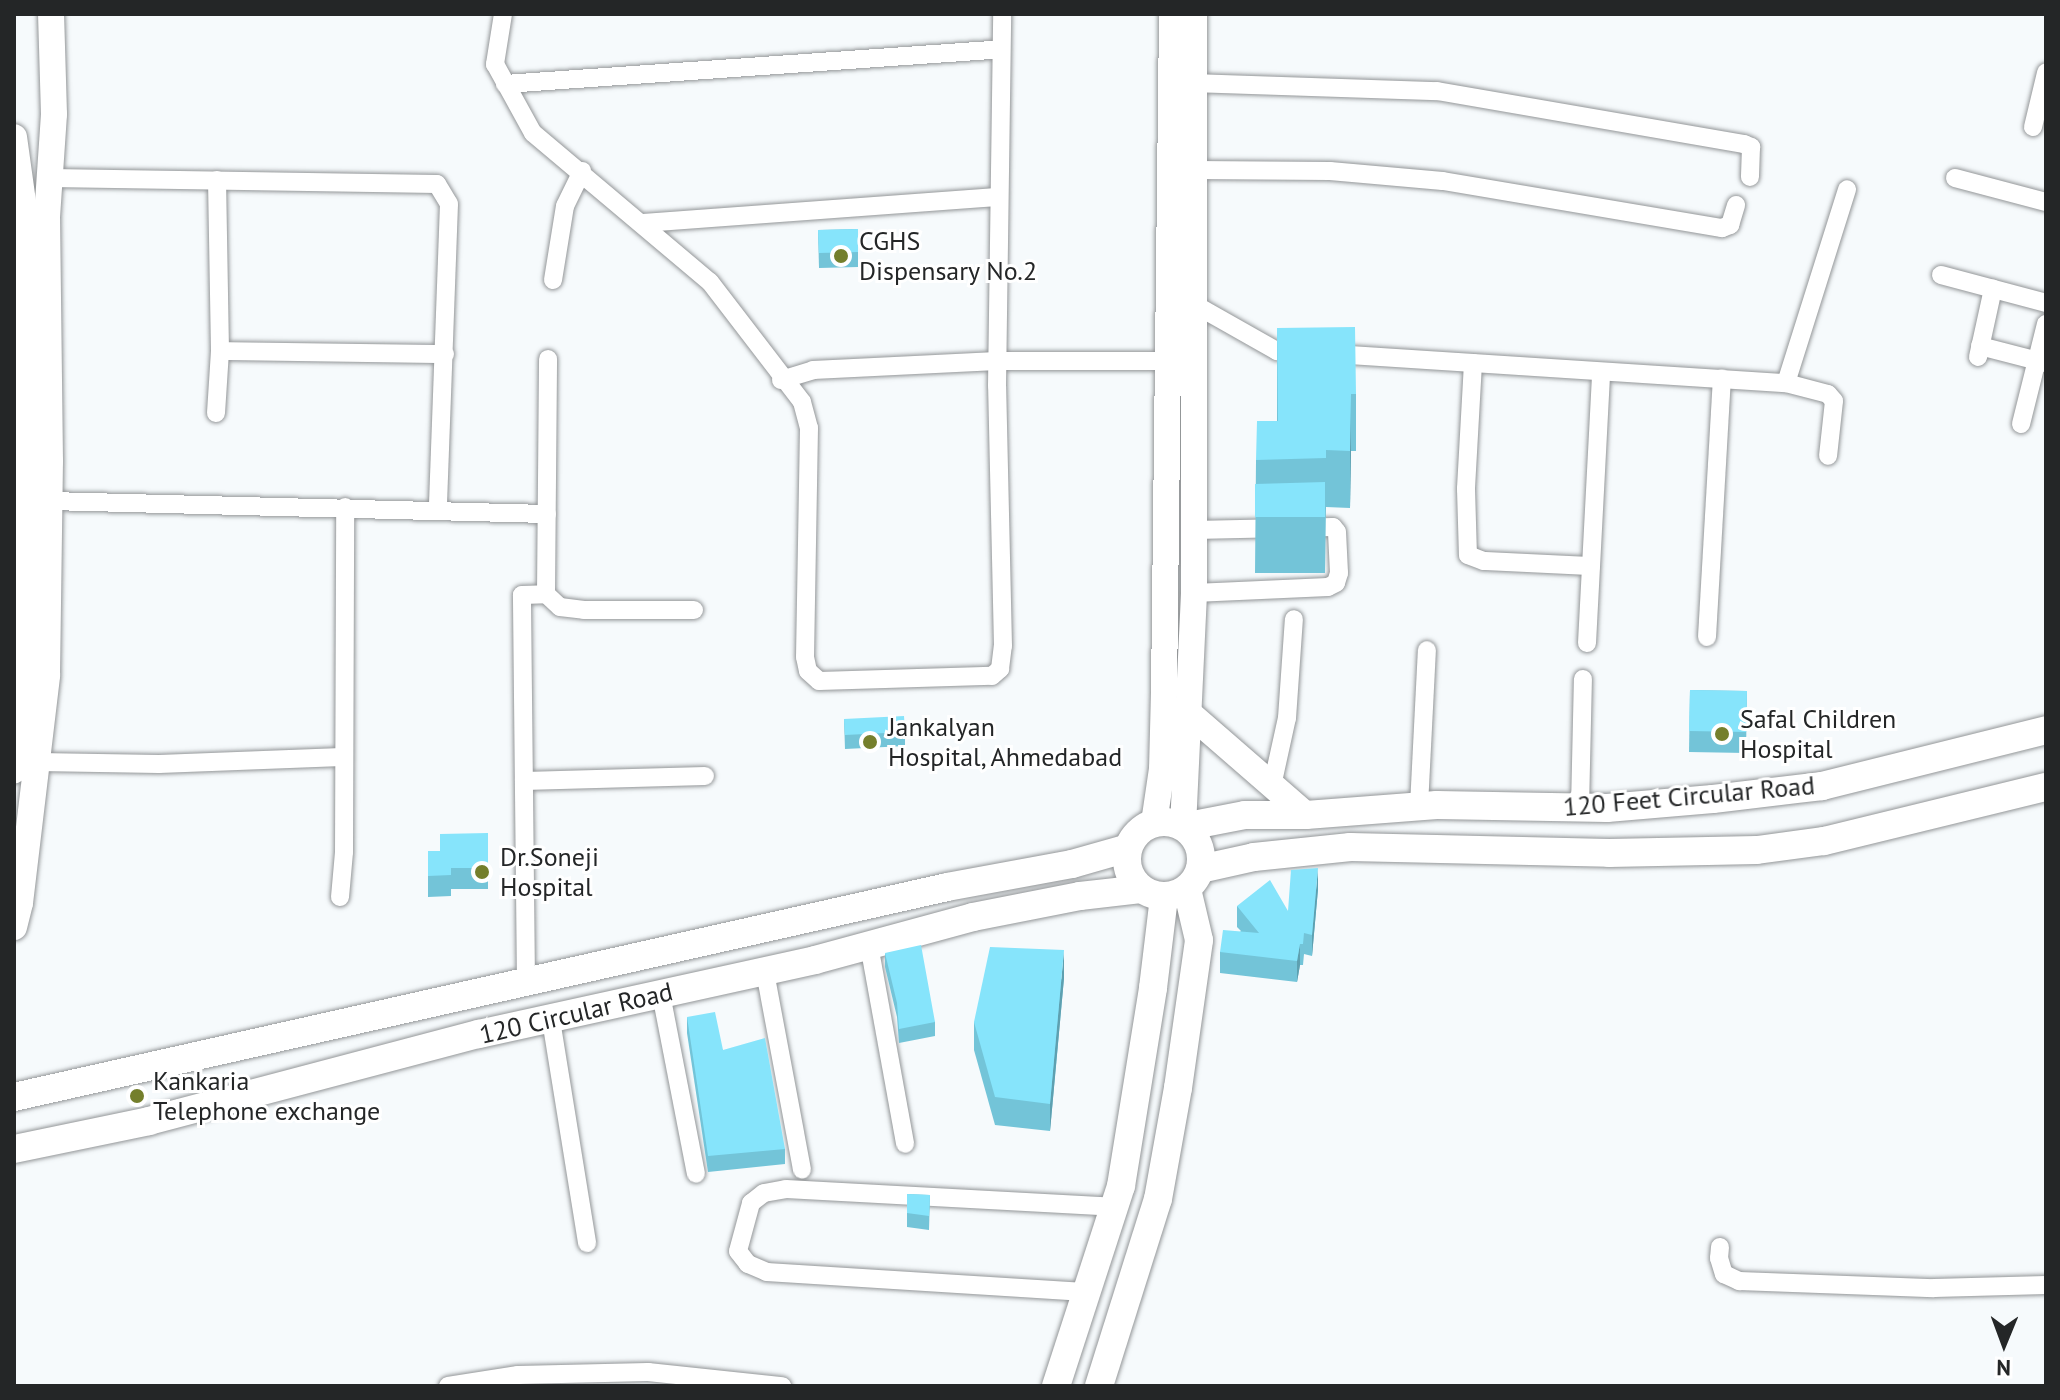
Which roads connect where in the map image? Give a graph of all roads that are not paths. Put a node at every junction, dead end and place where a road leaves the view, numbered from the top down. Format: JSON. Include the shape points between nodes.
{"nodes":[{"id":1,"x":51,"y":14,"type":"edge"},
{"id":2,"x":503,"y":14,"type":"edge"},
{"id":3,"x":1002,"y":14,"type":"edge"},
{"id":4,"x":1172,"y":14,"type":"edge"},
{"id":5,"x":1194,"y":14,"type":"edge"},
{"id":6,"x":1001,"y":49,"type":"junction"},
{"id":7,"x":2046,"y":73,"type":"edge"},
{"id":8,"x":1193,"y":83,"type":"junction"},
{"id":9,"x":505,"y":84,"type":"junction"},
{"id":10,"x":2033,"y":127,"type":"dead end"},
{"id":11,"x":14,"y":137,"type":"edge"},
{"id":12,"x":1195,"y":170,"type":"junction"},
{"id":13,"x":582,"y":171,"type":"junction"},
{"id":14,"x":1750,"y":177,"type":"dead end"},
{"id":15,"x":50,"y":178,"type":"junction"},
{"id":16,"x":1955,"y":178,"type":"dead end"},
{"id":17,"x":217,"y":180,"type":"junction"},
{"id":18,"x":1847,"y":189,"type":"dead end"},
{"id":19,"x":998,"y":197,"type":"junction"},
{"id":20,"x":2046,"y":202,"type":"edge"},
{"id":21,"x":1736,"y":205,"type":"dead end"},
{"id":22,"x":642,"y":223,"type":"junction"},
{"id":23,"x":1941,"y":275,"type":"dead end"},
{"id":24,"x":553,"y":280,"type":"dead end"},
{"id":25,"x":1993,"y":289,"type":"junction"},
{"id":26,"x":1192,"y":303,"type":"junction"},
{"id":27,"x":2046,"y":303,"type":"edge"},
{"id":28,"x":2046,"y":324,"type":"edge"},
{"id":29,"x":220,"y":351,"type":"junction"},
{"id":30,"x":445,"y":354,"type":"junction"},
{"id":31,"x":548,"y":359,"type":"dead end"},
{"id":32,"x":997,"y":361,"type":"junction"},
{"id":33,"x":1167,"y":361,"type":"junction"},
{"id":34,"x":2041,"y":362,"type":"edge"},
{"id":35,"x":1473,"y":363,"type":"junction"},
{"id":36,"x":1601,"y":372,"type":"junction"},
{"id":37,"x":1722,"y":378,"type":"junction"},
{"id":38,"x":781,"y":380,"type":"junction"},
{"id":39,"x":1786,"y":383,"type":"junction"},
{"id":40,"x":216,"y":413,"type":"dead end"},
{"id":41,"x":2021,"y":424,"type":"dead end"},
{"id":42,"x":1828,"y":456,"type":"dead end"},
{"id":43,"x":50,"y":501,"type":"junction"},
{"id":44,"x":345,"y":507,"type":"junction"},
{"id":45,"x":438,"y":509,"type":"junction"},
{"id":46,"x":547,"y":514,"type":"junction"},
{"id":47,"x":1194,"y":530,"type":"junction"},
{"id":48,"x":1591,"y":566,"type":"junction"},
{"id":49,"x":1194,"y":593,"type":"junction"},
{"id":50,"x":546,"y":594,"type":"junction"},
{"id":51,"x":694,"y":610,"type":"dead end"},
{"id":52,"x":1294,"y":619,"type":"dead end"},
{"id":53,"x":1707,"y":637,"type":"dead end"},
{"id":54,"x":1587,"y":643,"type":"dead end"},
{"id":55,"x":1427,"y":650,"type":"dead end"},
{"id":56,"x":1583,"y":679,"type":"dead end"},
{"id":57,"x":1190,"y":714,"type":"junction"},
{"id":58,"x":2046,"y":730,"type":"edge"},
{"id":59,"x":342,"y":757,"type":"junction"},
{"id":60,"x":20,"y":759,"type":"edge"},
{"id":61,"x":705,"y":776,"type":"dead end"},
{"id":62,"x":524,"y":781,"type":"junction"},
{"id":63,"x":1272,"y":786,"type":"junction"},
{"id":64,"x":2046,"y":787,"type":"edge"},
{"id":65,"x":1419,"y":806,"type":"junction"},
{"id":66,"x":1580,"y":808,"type":"junction"},
{"id":67,"x":1306,"y":815,"type":"junction"},
{"id":68,"x":1154,"y":823,"type":"junction"},
{"id":69,"x":1183,"y":827,"type":"junction"},
{"id":70,"x":1128,"y":848,"type":"junction"},
{"id":71,"x":1173,"y":886,"type":"junction"},
{"id":72,"x":340,"y":897,"type":"dead end"},
{"id":73,"x":14,"y":927,"type":"edge"},
{"id":74,"x":869,"y":945,"type":"junction"},
{"id":75,"x":765,"y":972,"type":"junction"},
{"id":76,"x":526,"y":983,"type":"junction"},
{"id":77,"x":661,"y":994,"type":"junction"},
{"id":78,"x":551,"y":1020,"type":"junction"},
{"id":79,"x":14,"y":1097,"type":"edge"},
{"id":80,"x":905,"y":1144,"type":"dead end"},
{"id":81,"x":14,"y":1149,"type":"edge"},
{"id":82,"x":802,"y":1170,"type":"dead end"},
{"id":83,"x":696,"y":1174,"type":"dead end"},
{"id":84,"x":1114,"y":1207,"type":"junction"},
{"id":85,"x":587,"y":1243,"type":"dead end"},
{"id":86,"x":1720,"y":1247,"type":"dead end"},
{"id":87,"x":2046,"y":1285,"type":"edge"},
{"id":88,"x":1085,"y":1292,"type":"junction"},
{"id":89,"x":529,"y":1380,"type":"edge"},
{"id":90,"x":448,"y":1386,"type":"edge"},
{"id":91,"x":782,"y":1386,"type":"edge"},
{"id":92,"x":1056,"y":1386,"type":"edge"},
{"id":93,"x":1099,"y":1386,"type":"edge"}],
"edges":[{"from":1,"to":15,"type":"main road"},
{"from":2,"to":9,"type":"street","via":[[495,64]]},
{"from":3,"to":6,"type":"street"},
{"from":4,"to":33,"type":"main road"},
{"from":5,"to":8,"type":"main road"},
{"from":6,"to":9,"type":"street"},
{"from":6,"to":19,"type":"street"},
{"from":7,"to":10,"type":"street"},
{"from":8,"to":12,"type":"main road"},
{"from":8,"to":14,"type":"street","via":[[1437,91],[1744,144],[1751,147]]},
{"from":9,"to":13,"type":"street","via":[[533,133]]},
{"from":11,"to":60,"type":"main road","via":[[25,216],[28,461]]},
{"from":12,"to":21,"type":"street","via":[[1330,171],[1443,181],[1722,228],[1730,225]]},
{"from":12,"to":26,"type":"main road"},
{"from":13,"to":22,"type":"street"},
{"from":13,"to":24,"type":"street","via":[[565,206]]},
{"from":15,"to":17,"type":"street"},
{"from":15,"to":43,"type":"main road"},
{"from":16,"to":20,"type":"street"},
{"from":17,"to":29,"type":"street"},
{"from":17,"to":30,"type":"street","via":[[437,184],[449,204]]},
{"from":18,"to":39,"type":"street"},
{"from":19,"to":22,"type":"street"},
{"from":19,"to":32,"type":"street"},
{"from":22,"to":38,"type":"street","via":[[710,282]]},
{"from":23,"to":25,"type":"street"},
{"from":25,"to":27,"type":"street"},
{"from":25,"to":34,"type":"street","via":[[1979,351]]},
{"from":26,"to":35,"type":"street","via":[[1277,351]]},
{"from":26,"to":47,"type":"main road"},
{"from":28,"to":34,"type":"street"},
{"from":29,"to":30,"type":"street"},
{"from":29,"to":40,"type":"street"},
{"from":30,"to":45,"type":"street"},
{"from":31,"to":46,"type":"street"},
{"from":32,"to":33,"type":"street"},
{"from":32,"to":38,"type":"street","via":[[813,370]]},
{"from":32,"to":38,"type":"street","via":[[1003,646],[1000,669],[992,676],[819,681],[808,671],[809,428],[802,402]]},
{"from":33,"to":68,"type":"main road","via":[[1162,769]]},
{"from":34,"to":41,"type":"street"},
{"from":35,"to":36,"type":"street"},
{"from":35,"to":48,"type":"street","via":[[1468,555],[1484,561]]},
{"from":36,"to":37,"type":"street"},
{"from":36,"to":48,"type":"street"},
{"from":37,"to":39,"type":"street"},
{"from":37,"to":53,"type":"street"},
{"from":39,"to":42,"type":"street","via":[[1828,394],[1834,401]]},
{"from":43,"to":44,"type":"street"},
{"from":43,"to":60,"type":"main road","via":[[47,675]]},
{"from":44,"to":45,"type":"street"},
{"from":44,"to":59,"type":"street"},
{"from":45,"to":46,"type":"street"},
{"from":46,"to":50,"type":"street"},
{"from":47,"to":49,"type":"main road"},
{"from":47,"to":49,"type":"street","via":[[1333,527],[1339,573],[1328,587]]},
{"from":48,"to":54,"type":"street"},
{"from":49,"to":57,"type":"main road"},
{"from":50,"to":51,"type":"street","via":[[560,607],[584,610]]},
{"from":50,"to":62,"type":"street","via":[[522,595]]},
{"from":52,"to":63,"type":"street","via":[[1287,718]]},
{"from":55,"to":65,"type":"street"},
{"from":56,"to":66,"type":"street"},
{"from":57,"to":63,"type":"main road"},
{"from":57,"to":69,"type":"main road"},
{"from":58,"to":66,"type":"main road","name":"120 Feet Circular Road","via":[[1822,786]]},
{"from":59,"to":60,"type":"street","via":[[159,764]]},
{"from":59,"to":72,"type":"street"},
{"from":60,"to":73,"type":"main road"},
{"from":61,"to":62,"type":"street"},
{"from":62,"to":76,"type":"street"},
{"from":63,"to":67,"type":"main road"},
{"from":64,"to":71,"type":"main road","name":"120 Feet Circular Road","via":[[1824,841],[1757,850],[1609,853],[1350,847],[1254,857]]},
{"from":65,"to":66,"type":"main road","name":"120 Feet Circular Road"},
{"from":65,"to":67,"type":"main road","name":"120 Feet Circular Road"},
{"from":67,"to":69,"type":"main road","name":"120 Feet Circular Road","via":[[1245,815]]},
{"from":68,"to":69,"type":"main road"},
{"from":68,"to":70,"type":"main road"},
{"from":69,"to":71,"type":"main road","via":[[1199,845]]},
{"from":70,"to":71,"type":"main road","via":[[1129,871]]},
{"from":70,"to":76,"type":"main road","name":"120 Circular Road"},
{"from":71,"to":74,"type":"main road","name":"120 Circular Road","via":[[973,917]]},
{"from":71,"to":84,"type":"main road"},
{"from":71,"to":93,"type":"main road","via":[[1199,940],[1176,1102],[1158,1199]]},
{"from":74,"to":75,"type":"main road","name":"120 Circular Road"},
{"from":74,"to":80,"type":"street"},
{"from":75,"to":77,"type":"main road","name":"120 Circular Road"},
{"from":75,"to":82,"type":"street"},
{"from":76,"to":79,"type":"main road","name":"120 Circular Road"},
{"from":77,"to":78,"type":"main road","name":"120 Circular Road"},
{"from":77,"to":83,"type":"street"},
{"from":78,"to":81,"type":"main road","name":"120 Circular Road","via":[[149,1121]]},
{"from":78,"to":85,"type":"street"},
{"from":84,"to":88,"type":"main road"},
{"from":84,"to":88,"type":"street","via":[[786,1189],[764,1193],[751,1203],[738,1251],[748,1264],[767,1272]]},
{"from":86,"to":87,"type":"street","via":[[1724,1274],[1739,1281],[1934,1288]]},
{"from":88,"to":92,"type":"main road"},
{"from":89,"to":90,"type":"street"},
{"from":89,"to":91,"type":"street","via":[[648,1372]]}]}
